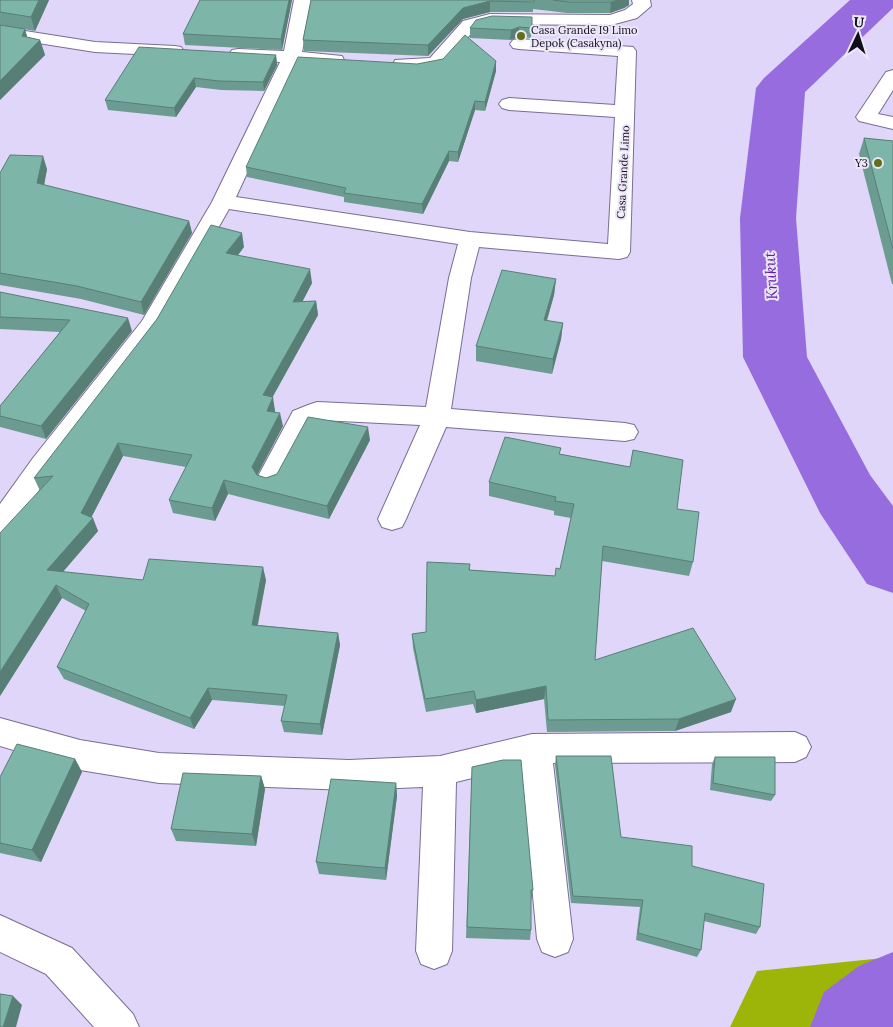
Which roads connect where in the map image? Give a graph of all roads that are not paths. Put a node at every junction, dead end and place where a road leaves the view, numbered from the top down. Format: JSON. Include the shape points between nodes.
{"nodes":[{"id":1,"x":303,"y":0,"type":"edge"},
{"id":2,"x":641,"y":0,"type":"edge"},
{"id":3,"x":0,"y":32,"type":"edge"},
{"id":4,"x":519,"y":44,"type":"dead end"},
{"id":5,"x":193,"y":52,"type":"edge"},
{"id":6,"x":223,"y":54,"type":"edge"},
{"id":7,"x":292,"y":57,"type":"junction"},
{"id":8,"x":350,"y":61,"type":"edge"},
{"id":9,"x":388,"y":64,"type":"edge"},
{"id":10,"x":893,"y":76,"type":"edge"},
{"id":11,"x":509,"y":104,"type":"dead end"},
{"id":12,"x":626,"y":112,"type":"junction"},
{"id":13,"x":893,"y":123,"type":"edge"},
{"id":14,"x":224,"y":202,"type":"junction"},
{"id":15,"x":470,"y":239,"type":"junction"},
{"id":16,"x":125,"y":320,"type":"edge"},
{"id":17,"x":152,"y":326,"type":"junction"},
{"id":18,"x":438,"y":417,"type":"junction"},
{"id":19,"x":625,"y":432,"type":"dead end"},
{"id":20,"x":269,"y":480,"type":"edge"},
{"id":21,"x":392,"y":519,"type":"dead end"},
{"id":22,"x":0,"y":526,"type":"edge"},
{"id":23,"x":0,"y":732,"type":"edge"},
{"id":24,"x":795,"y":747,"type":"dead end"},
{"id":25,"x":532,"y":750,"type":"junction"},
{"id":26,"x":440,"y":771,"type":"junction"},
{"id":27,"x":0,"y":933,"type":"edge"},
{"id":28,"x":555,"y":939,"type":"dead end"},
{"id":29,"x":434,"y":951,"type":"dead end"},
{"id":30,"x":120,"y":1027,"type":"edge"}],
"edges":[{"from":1,"to":7,"type":"street"},
{"from":2,"to":9,"type":"street","via":[[642,6],[631,14],[611,20],[490,19],[469,25],[435,63]]},
{"from":3,"to":5,"type":"street","via":[[95,47]]},
{"from":4,"to":12,"type":"street","name":"Casa Grande Limo","via":[[628,51]]},
{"from":6,"to":7,"type":"street"},
{"from":7,"to":8,"type":"street"},
{"from":7,"to":14,"type":"street"},
{"from":10,"to":13,"type":"street","via":[[866,117]]},
{"from":11,"to":12,"type":"street"},
{"from":12,"to":15,"type":"street","name":"Casa Grande Limo","via":[[619,252]]},
{"from":14,"to":15,"type":"street"},
{"from":14,"to":17,"type":"street"},
{"from":15,"to":18,"type":"street","via":[[460,278]]},
{"from":16,"to":17,"type":"street"},
{"from":17,"to":22,"type":"street","via":[[42,464]]},
{"from":18,"to":19,"type":"street"},
{"from":18,"to":20,"type":"street","via":[[317,411],[302,418]]},
{"from":18,"to":21,"type":"street"},
{"from":23,"to":26,"type":"street","via":[[80,755],[159,768],[349,775]]},
{"from":24,"to":25,"type":"street"},
{"from":25,"to":26,"type":"street"},
{"from":25,"to":28,"type":"street","via":[[538,769]]},
{"from":26,"to":29,"type":"street"},
{"from":27,"to":30,"type":"street","via":[[59,961]]}]}
